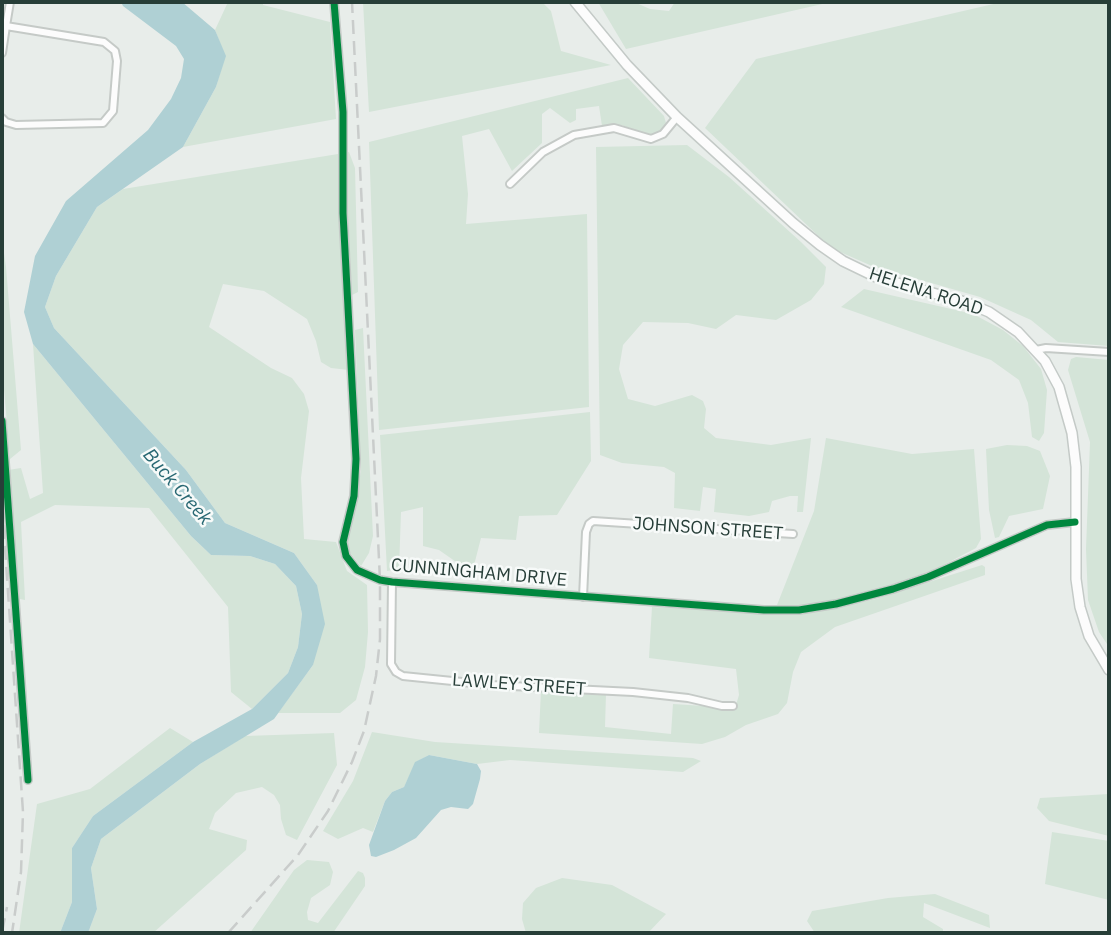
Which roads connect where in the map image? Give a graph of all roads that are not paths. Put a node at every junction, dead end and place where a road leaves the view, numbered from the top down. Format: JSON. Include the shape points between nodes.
{"nodes":[{"id":1,"x":10,"y":2,"type":"edge"},
{"id":2,"x":334,"y":2,"type":"edge"},
{"id":3,"x":575,"y":2,"type":"edge"},
{"id":4,"x":6,"y":26,"type":"junction"},
{"id":5,"x":2,"y":53,"type":"edge"},
{"id":6,"x":677,"y":117,"type":"junction"},
{"id":7,"x":2,"y":118,"type":"edge"},
{"id":8,"x":510,"y":184,"type":"dead end"},
{"id":9,"x":1036,"y":351,"type":"junction"},
{"id":10,"x":1109,"y":352,"type":"edge"},
{"id":11,"x":2,"y":421,"type":"edge"},
{"id":12,"x":1075,"y":522,"type":"junction"},
{"id":13,"x":793,"y":534,"type":"dead end"},
{"id":14,"x":393,"y":582,"type":"junction"},
{"id":15,"x":583,"y":597,"type":"junction"},
{"id":16,"x":1109,"y":670,"type":"edge"},
{"id":17,"x":733,"y":706,"type":"dead end"},
{"id":18,"x":28,"y":780,"type":"dead end"}],
"edges":[{"from":1,"to":4,"type":"street"},
{"from":2,"to":14,"type":"street","name":"CUNNINGHAM DRIVE","via":[[343,111],[343,213],[356,459],[354,496],[343,542],[345,556],[357,570]]},
{"from":3,"to":6,"type":"main road","name":"HELENA ROAD"},
{"from":4,"to":5,"type":"street"},
{"from":4,"to":7,"type":"street","via":[[104,43],[115,51],[117,61],[113,111],[103,122],[16,125]]},
{"from":6,"to":8,"type":"street","via":[[663,134],[651,139],[614,128],[575,135],[543,152]]},
{"from":6,"to":9,"type":"main road","name":"HELENA ROAD","via":[[832,254],[876,277],[989,312]]},
{"from":9,"to":10,"type":"street"},
{"from":9,"to":12,"type":"main road","name":"HELENA ROAD","via":[[1051,371],[1070,419],[1076,467]]},
{"from":11,"to":18,"type":"street"},
{"from":12,"to":15,"type":"street","name":"CUNNINGHAM DRIVE","via":[[1047,525],[928,577],[820,607],[777,610]]},
{"from":12,"to":16,"type":"main road","name":"HELENA ROAD","via":[[1080,607],[1089,636]]},
{"from":13,"to":15,"type":"street","name":"JOHNSON STREET","via":[[593,521],[583,555]]},
{"from":14,"to":15,"type":"street","name":"CUNNINGHAM DRIVE"},
{"from":14,"to":17,"type":"street","name":"LAWLEY STREET","via":[[391,664],[403,676],[633,692]]}]}
